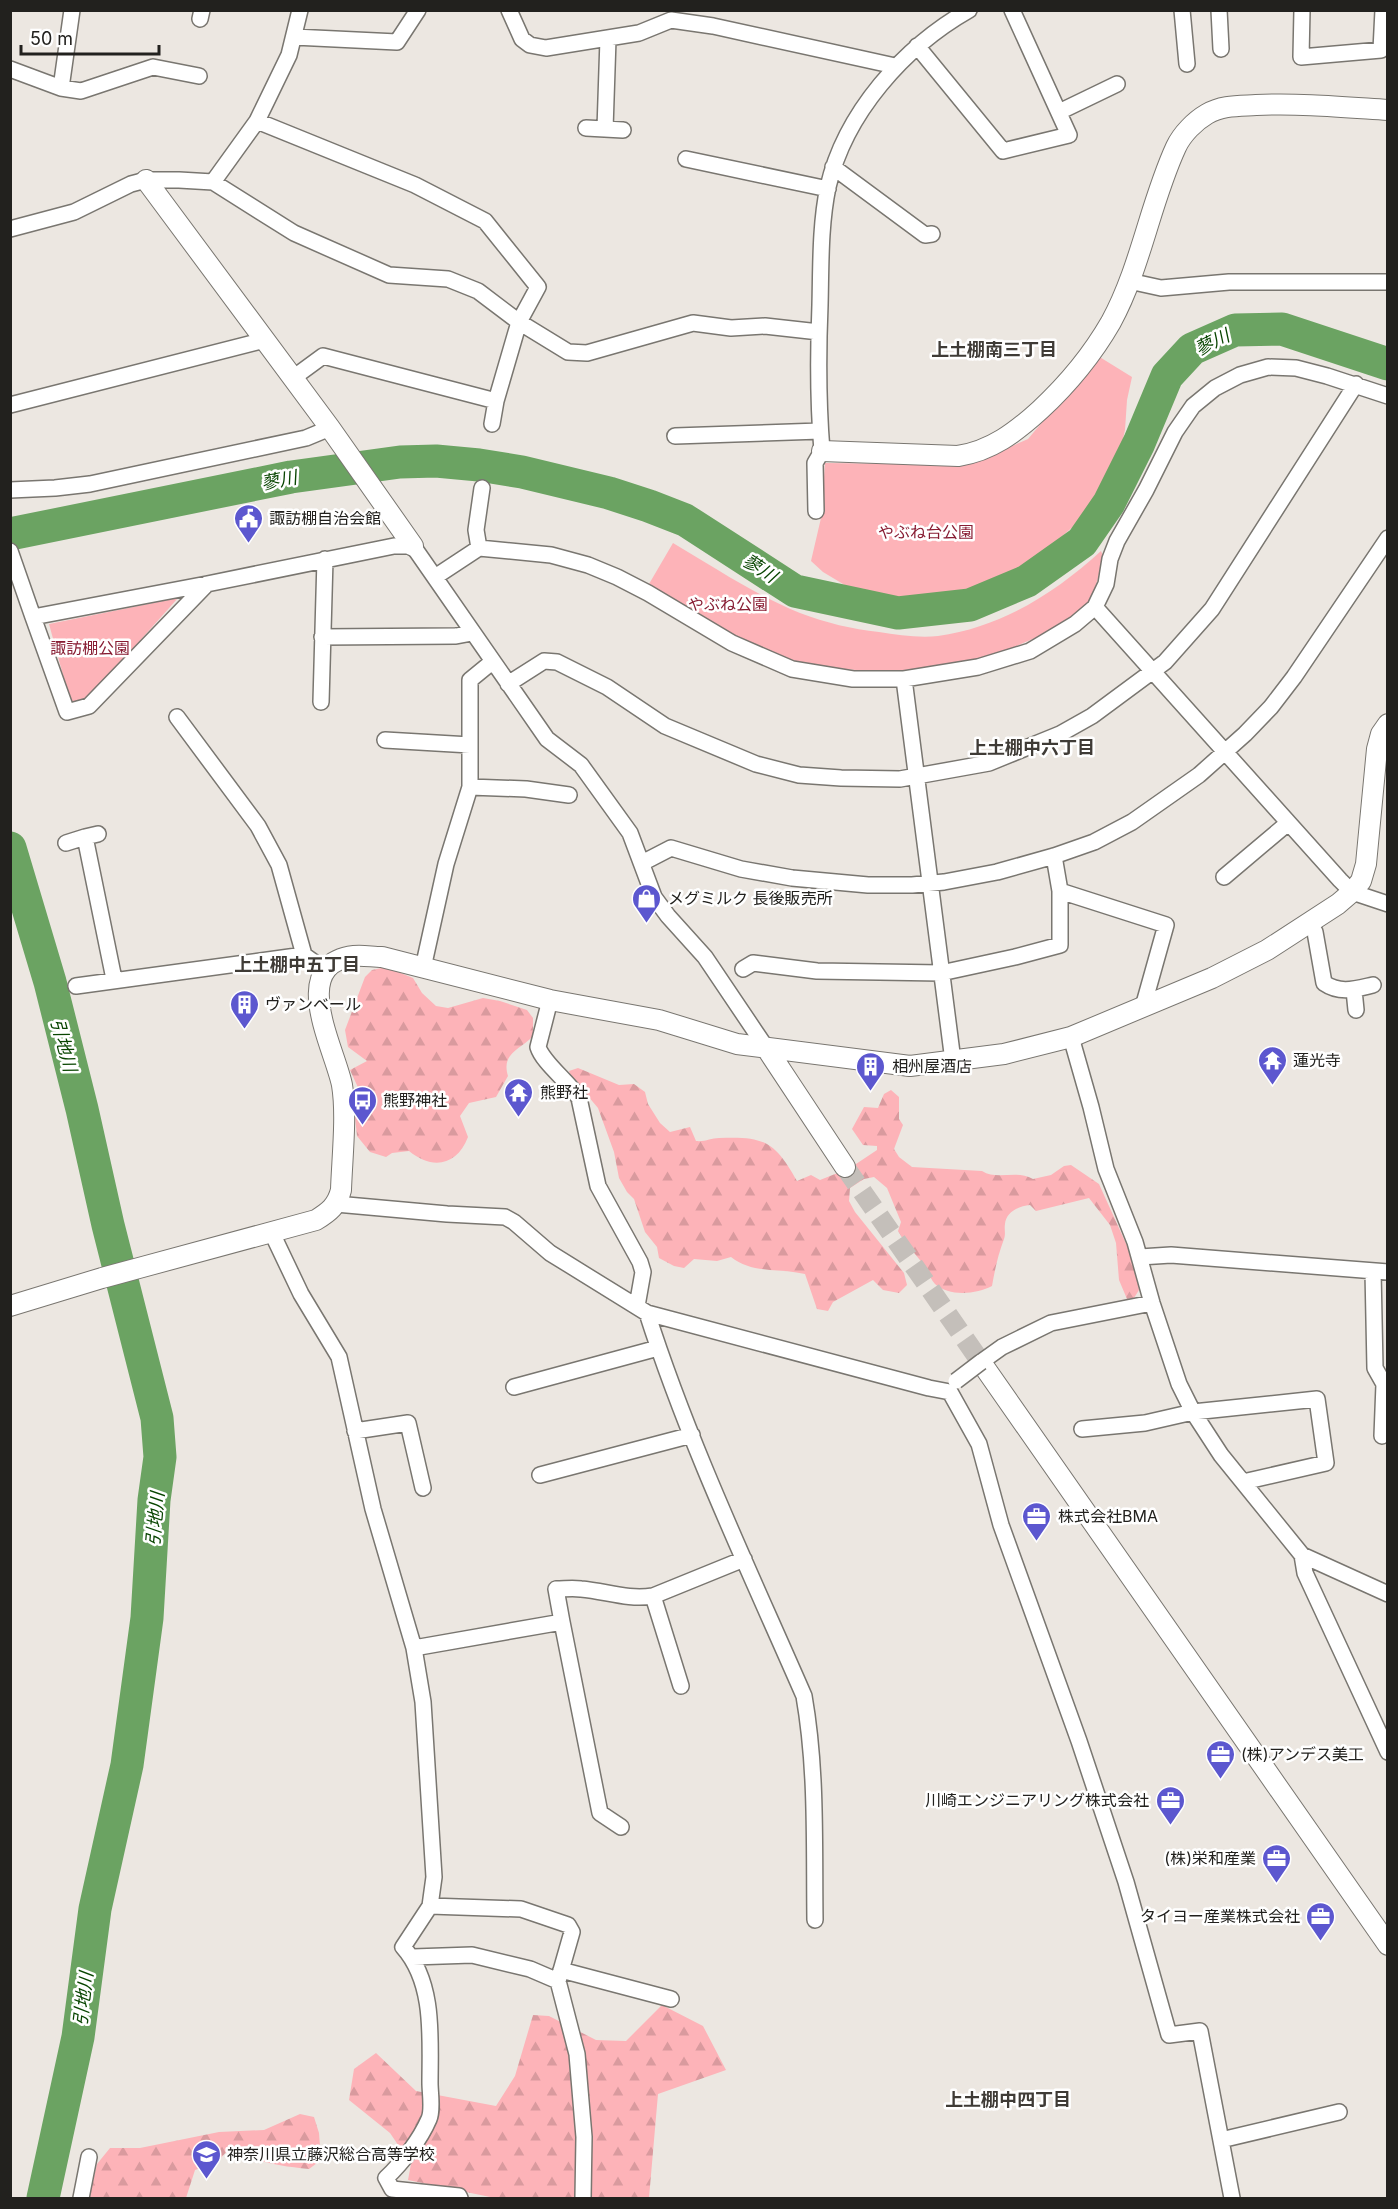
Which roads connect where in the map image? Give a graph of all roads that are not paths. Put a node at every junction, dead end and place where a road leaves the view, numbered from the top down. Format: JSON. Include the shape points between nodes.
{"nodes":[{"id":1,"x":72,"y":10,"type":"edge"},
{"id":2,"x":300,"y":10,"type":"edge"},
{"id":3,"x":418,"y":10,"type":"edge"},
{"id":4,"x":509,"y":10,"type":"edge"},
{"id":5,"x":969,"y":10,"type":"edge"},
{"id":6,"x":1012,"y":10,"type":"edge"},
{"id":7,"x":1182,"y":10,"type":"edge"},
{"id":8,"x":1219,"y":10,"type":"edge"},
{"id":9,"x":1302,"y":10,"type":"edge"},
{"id":10,"x":1383,"y":10,"type":"edge"},
{"id":11,"x":294,"y":37,"type":"junction"},
{"id":12,"x":608,"y":39,"type":"junction"},
{"id":13,"x":917,"y":46,"type":"junction"},
{"id":14,"x":1221,"y":49,"type":"dead end"},
{"id":15,"x":1187,"y":64,"type":"dead end"},
{"id":16,"x":895,"y":66,"type":"junction"},
{"id":17,"x":10,"y":69,"type":"edge"},
{"id":18,"x":199,"y":76,"type":"dead end"},
{"id":19,"x":1117,"y":84,"type":"dead end"},
{"id":20,"x":61,"y":88,"type":"junction"},
{"id":21,"x":1388,"y":110,"type":"edge"},
{"id":22,"x":1059,"y":112,"type":"junction"},
{"id":23,"x":257,"y":121,"type":"junction"},
{"id":24,"x":586,"y":128,"type":"dead end"},
{"id":25,"x":605,"y":129,"type":"junction"},
{"id":26,"x":623,"y":130,"type":"dead end"},
{"id":27,"x":686,"y":159,"type":"dead end"},
{"id":28,"x":833,"y":167,"type":"junction"},
{"id":29,"x":146,"y":180,"type":"junction"},
{"id":30,"x":213,"y":182,"type":"junction"},
{"id":31,"x":828,"y":189,"type":"junction"},
{"id":32,"x":10,"y":230,"type":"edge"},
{"id":33,"x":932,"y":234,"type":"dead end"},
{"id":34,"x":1129,"y":281,"type":"junction"},
{"id":35,"x":1388,"y":282,"type":"edge"},
{"id":36,"x":519,"y":322,"type":"junction"},
{"id":37,"x":819,"y":332,"type":"junction"},
{"id":38,"x":265,"y":340,"type":"junction"},
{"id":39,"x":293,"y":378,"type":"junction"},
{"id":40,"x":1356,"y":384,"type":"junction"},
{"id":41,"x":1388,"y":396,"type":"edge"},
{"id":42,"x":496,"y":400,"type":"junction"},
{"id":43,"x":10,"y":405,"type":"edge"},
{"id":44,"x":492,"y":424,"type":"dead end"},
{"id":45,"x":330,"y":428,"type":"junction"},
{"id":46,"x":820,"y":431,"type":"junction"},
{"id":47,"x":675,"y":436,"type":"dead end"},
{"id":48,"x":822,"y":451,"type":"junction"},
{"id":49,"x":482,"y":488,"type":"dead end"},
{"id":50,"x":10,"y":489,"type":"edge"},
{"id":51,"x":816,"y":511,"type":"dead end"},
{"id":52,"x":1388,"y":538,"type":"edge"},
{"id":53,"x":413,"y":546,"type":"junction"},
{"id":54,"x":479,"y":548,"type":"junction"},
{"id":55,"x":12,"y":557,"type":"edge"},
{"id":56,"x":325,"y":559,"type":"junction"},
{"id":57,"x":435,"y":578,"type":"junction"},
{"id":58,"x":207,"y":584,"type":"junction"},
{"id":59,"x":1095,"y":607,"type":"junction"},
{"id":60,"x":33,"y":617,"type":"junction"},
{"id":61,"x":472,"y":633,"type":"junction"},
{"id":62,"x":322,"y":637,"type":"junction"},
{"id":63,"x":492,"y":662,"type":"junction"},
{"id":64,"x":1153,"y":673,"type":"junction"},
{"id":65,"x":904,"y":679,"type":"junction"},
{"id":66,"x":508,"y":684,"type":"junction"},
{"id":67,"x":321,"y":702,"type":"dead end"},
{"id":68,"x":177,"y":717,"type":"dead end"},
{"id":69,"x":1388,"y":724,"type":"edge"},
{"id":70,"x":385,"y":740,"type":"dead end"},
{"id":71,"x":470,"y":746,"type":"junction"},
{"id":72,"x":1226,"y":753,"type":"junction"},
{"id":73,"x":916,"y":778,"type":"junction"},
{"id":74,"x":470,"y":786,"type":"junction"},
{"id":75,"x":569,"y":795,"type":"dead end"},
{"id":76,"x":1288,"y":823,"type":"junction"},
{"id":77,"x":66,"y":843,"type":"dead end"},
{"id":78,"x":1054,"y":856,"type":"junction"},
{"id":79,"x":642,"y":863,"type":"junction"},
{"id":80,"x":1224,"y":877,"type":"dead end"},
{"id":81,"x":929,"y":883,"type":"junction"},
{"id":82,"x":1060,"y":891,"type":"junction"},
{"id":83,"x":1352,"y":892,"type":"junction"},
{"id":84,"x":1388,"y":904,"type":"edge"},
{"id":85,"x":1308,"y":924,"type":"junction"},
{"id":86,"x":304,"y":955,"type":"junction"},
{"id":87,"x":423,"y":968,"type":"junction"},
{"id":88,"x":743,"y":969,"type":"dead end"},
{"id":89,"x":325,"y":970,"type":"junction"},
{"id":90,"x":941,"y":973,"type":"junction"},
{"id":91,"x":114,"y":980,"type":"junction"},
{"id":92,"x":1373,"y":985,"type":"dead end"},
{"id":93,"x":76,"y":986,"type":"dead end"},
{"id":94,"x":1354,"y":990,"type":"junction"},
{"id":95,"x":549,"y":1000,"type":"junction"},
{"id":96,"x":1143,"y":1007,"type":"junction"},
{"id":97,"x":1356,"y":1010,"type":"dead end"},
{"id":98,"x":1071,"y":1037,"type":"junction"},
{"id":99,"x":767,"y":1049,"type":"junction"},
{"id":100,"x":953,"y":1061,"type":"junction"},
{"id":101,"x":845,"y":1167,"type":"tunnel mouth"},
{"id":102,"x":336,"y":1204,"type":"junction"},
{"id":103,"x":271,"y":1232,"type":"junction"},
{"id":104,"x":1140,"y":1257,"type":"junction"},
{"id":105,"x":1380,"y":1272,"type":"edge"},
{"id":106,"x":1152,"y":1303,"type":"junction"},
{"id":107,"x":10,"y":1306,"type":"edge"},
{"id":108,"x":642,"y":1309,"type":"junction"},
{"id":109,"x":658,"y":1348,"type":"junction"},
{"id":110,"x":985,"y":1368,"type":"tunnel mouth"},
{"id":111,"x":953,"y":1386,"type":"junction"},
{"id":112,"x":514,"y":1388,"type":"dead end"},
{"id":113,"x":1193,"y":1412,"type":"junction"},
{"id":114,"x":1082,"y":1429,"type":"dead end"},
{"id":115,"x":355,"y":1431,"type":"junction"},
{"id":116,"x":692,"y":1435,"type":"junction"},
{"id":117,"x":1382,"y":1436,"type":"dead end"},
{"id":118,"x":540,"y":1475,"type":"dead end"},
{"id":119,"x":1243,"y":1482,"type":"junction"},
{"id":120,"x":423,"y":1488,"type":"dead end"},
{"id":121,"x":1302,"y":1555,"type":"junction"},
{"id":122,"x":744,"y":1559,"type":"junction"},
{"id":123,"x":1388,"y":1594,"type":"edge"},
{"id":124,"x":653,"y":1596,"type":"junction"},
{"id":125,"x":562,"y":1622,"type":"junction"},
{"id":126,"x":414,"y":1648,"type":"junction"},
{"id":127,"x":681,"y":1686,"type":"dead end"},
{"id":128,"x":1388,"y":1752,"type":"edge"},
{"id":129,"x":621,"y":1827,"type":"dead end"},
{"id":130,"x":430,"y":1906,"type":"junction"},
{"id":131,"x":815,"y":1920,"type":"dead end"},
{"id":132,"x":1388,"y":1945,"type":"edge"},
{"id":133,"x":413,"y":1957,"type":"junction"},
{"id":134,"x":560,"y":1975,"type":"junction"},
{"id":135,"x":671,"y":2000,"type":"dead end"},
{"id":136,"x":1339,"y":2112,"type":"dead end"},
{"id":137,"x":1221,"y":2140,"type":"junction"},
{"id":138,"x":89,"y":2157,"type":"dead end"},
{"id":139,"x":81,"y":2199,"type":"edge"},
{"id":140,"x":460,"y":2199,"type":"edge"},
{"id":141,"x":583,"y":2199,"type":"edge"},
{"id":142,"x":1232,"y":2199,"type":"edge"}],
"edges":[{"from":1,"to":20,"type":"street"},
{"from":2,"to":11,"type":"street"},
{"from":3,"to":11,"type":"street","via":[[397,42]]},
{"from":4,"to":12,"type":"street","via":[[522,39],[530,45],[546,48]]},
{"from":5,"to":13,"type":"street"},
{"from":6,"to":22,"type":"street"},
{"from":7,"to":15,"type":"street"},
{"from":8,"to":14,"type":"street"},
{"from":9,"to":10,"type":"street","via":[[1301,57],[1382,50]]},
{"from":11,"to":23,"type":"street"},
{"from":12,"to":16,"type":"street","via":[[639,33],[671,20]]},
{"from":12,"to":25,"type":"street"},
{"from":13,"to":16,"type":"street"},
{"from":13,"to":22,"type":"street","via":[[1003,151],[1069,135]]},
{"from":16,"to":28,"type":"street","via":[[850,130]]},
{"from":17,"to":20,"type":"street"},
{"from":18,"to":20,"type":"street","via":[[153,67],[81,92]]},
{"from":19,"to":22,"type":"street"},
{"from":21,"to":34,"type":"street","via":[[1294,103],[1223,107],[1208,113],[1194,123],[1177,145]]},
{"from":23,"to":30,"type":"street"},
{"from":23,"to":36,"type":"street","via":[[415,185],[485,221],[538,287]]},
{"from":24,"to":25,"type":"street"},
{"from":25,"to":26,"type":"street"},
{"from":27,"to":31,"type":"street"},
{"from":28,"to":31,"type":"street"},
{"from":28,"to":33,"type":"street","via":[[925,236]]},
{"from":29,"to":30,"type":"street"},
{"from":29,"to":32,"type":"street","via":[[74,212]]},
{"from":29,"to":38,"type":"street"},
{"from":30,"to":36,"type":"street","via":[[294,233],[389,275],[448,279],[478,291]]},
{"from":31,"to":37,"type":"street"},
{"from":34,"to":35,"type":"street","via":[[1161,288],[1229,282]]},
{"from":34,"to":48,"type":"street","via":[[1112,321],[1076,374],[1026,423],[998,443],[958,456]]},
{"from":36,"to":37,"type":"street","via":[[568,352],[587,353],[693,323]]},
{"from":36,"to":42,"type":"street"},
{"from":37,"to":46,"type":"street"},
{"from":38,"to":39,"type":"street"},
{"from":38,"to":43,"type":"street"},
{"from":39,"to":42,"type":"street","via":[[324,356]]},
{"from":39,"to":45,"type":"street"},
{"from":40,"to":41,"type":"street"},
{"from":40,"to":59,"type":"street","via":[[1296,368],[1268,367],[1232,379],[1192,406],[1116,541],[1106,584]]},
{"from":40,"to":64,"type":"street","via":[[1212,609]]},
{"from":42,"to":44,"type":"street"},
{"from":45,"to":50,"type":"street","via":[[306,438],[90,484]]},
{"from":45,"to":53,"type":"street"},
{"from":46,"to":47,"type":"street"},
{"from":46,"to":48,"type":"street"},
{"from":48,"to":51,"type":"street","via":[[815,463]]},
{"from":49,"to":54,"type":"street","via":[[476,530]]},
{"from":52,"to":72,"type":"street","via":[[1294,677]]},
{"from":53,"to":56,"type":"street"},
{"from":53,"to":57,"type":"street"},
{"from":54,"to":57,"type":"street"},
{"from":54,"to":65,"type":"street","via":[[551,555],[588,565],[648,594],[732,644],[792,669],[853,679]]},
{"from":55,"to":60,"type":"street"},
{"from":56,"to":58,"type":"street"},
{"from":56,"to":62,"type":"street"},
{"from":57,"to":61,"type":"street"},
{"from":58,"to":60,"type":"street"},
{"from":58,"to":60,"type":"street","via":[[89,706],[67,711]]},
{"from":59,"to":64,"type":"street"},
{"from":59,"to":65,"type":"street","via":[[1030,651],[978,667]]},
{"from":61,"to":62,"type":"street"},
{"from":61,"to":63,"type":"street"},
{"from":62,"to":67,"type":"street"},
{"from":63,"to":66,"type":"street"},
{"from":63,"to":71,"type":"street","via":[[470,680]]},
{"from":64,"to":72,"type":"street"},
{"from":64,"to":73,"type":"street","via":[[1060,734],[988,763]]},
{"from":65,"to":73,"type":"street"},
{"from":66,"to":73,"type":"street","via":[[543,661],[557,662],[607,687],[665,726],[756,764],[799,775]]},
{"from":66,"to":79,"type":"street","via":[[547,739],[581,765],[630,833]]},
{"from":68,"to":86,"type":"street","via":[[258,826],[279,865]]},
{"from":69,"to":83,"type":"street","via":[[1377,749],[1366,864],[1361,881]]},
{"from":70,"to":71,"type":"street"},
{"from":71,"to":74,"type":"street"},
{"from":72,"to":76,"type":"street"},
{"from":72,"to":78,"type":"street","via":[[1132,822],[1094,842]]},
{"from":73,"to":81,"type":"street"},
{"from":74,"to":75,"type":"street"},
{"from":74,"to":87,"type":"street","via":[[446,864]]},
{"from":76,"to":80,"type":"street"},
{"from":76,"to":83,"type":"street"},
{"from":77,"to":91,"type":"street","via":[[91,836]]},
{"from":78,"to":81,"type":"street","via":[[997,872]]},
{"from":78,"to":82,"type":"street"},
{"from":79,"to":81,"type":"street","via":[[671,848],[741,869],[792,878],[868,885]]},
{"from":79,"to":99,"type":"street","via":[[654,897],[705,957]]},
{"from":81,"to":90,"type":"street"},
{"from":82,"to":90,"type":"street","via":[[1060,945]]},
{"from":82,"to":96,"type":"street","via":[[1166,925]]},
{"from":83,"to":84,"type":"street"},
{"from":83,"to":85,"type":"street"},
{"from":85,"to":94,"type":"street","via":[[1315,932],[1324,983],[1335,990]]},
{"from":85,"to":96,"type":"street","via":[[1212,978]]},
{"from":86,"to":89,"type":"street"},
{"from":86,"to":91,"type":"street"},
{"from":87,"to":89,"type":"street","via":[[382,957],[354,956]]},
{"from":87,"to":95,"type":"street"},
{"from":88,"to":90,"type":"street","via":[[753,963],[817,971]]},
{"from":89,"to":102,"type":"street","via":[[318,994],[320,1011],[342,1087],[341,1190]]},
{"from":90,"to":100,"type":"street"},
{"from":91,"to":93,"type":"street"},
{"from":92,"to":94,"type":"street"},
{"from":94,"to":97,"type":"street"},
{"from":95,"to":99,"type":"street","via":[[659,1020]]},
{"from":95,"to":108,"type":"street","via":[[538,1047],[540,1054],[579,1098],[598,1186],[643,1272]]},
{"from":96,"to":98,"type":"street"},
{"from":98,"to":100,"type":"street","via":[[1004,1054]]},
{"from":98,"to":104,"type":"street","via":[[1106,1169]]},
{"from":99,"to":100,"type":"street","via":[[910,1066]]},
{"from":99,"to":101,"type":"street"},
{"from":102,"to":103,"type":"street","via":[[316,1220]]},
{"from":102,"to":108,"type":"street","via":[[505,1217],[550,1253]]},
{"from":103,"to":107,"type":"street"},
{"from":103,"to":115,"type":"street","via":[[339,1357]]},
{"from":104,"to":105,"type":"street","via":[[1171,1255]]},
{"from":104,"to":106,"type":"street"},
{"from":105,"to":117,"type":"street","via":[[1375,1368],[1384,1384]]},
{"from":106,"to":111,"type":"street","bridge":true,"via":[[1051,1323],[1002,1347]]},
{"from":106,"to":113,"type":"street","via":[[1179,1384]]},
{"from":108,"to":109,"type":"street"},
{"from":108,"to":111,"type":"street","via":[[918,1385]]},
{"from":109,"to":112,"type":"street"},
{"from":109,"to":116,"type":"street"},
{"from":110,"to":132,"type":"street"},
{"from":111,"to":137,"type":"street","via":[[980,1444],[1001,1525],[1126,1882],[1169,2035],[1200,2031]]},
{"from":113,"to":114,"type":"street","via":[[1145,1423]]},
{"from":113,"to":119,"type":"street"},
{"from":113,"to":119,"type":"street","via":[[1317,1399],[1326,1463]]},
{"from":115,"to":120,"type":"street","via":[[408,1423]]},
{"from":115,"to":126,"type":"street","via":[[373,1509]]},
{"from":116,"to":118,"type":"street"},
{"from":116,"to":122,"type":"street"},
{"from":119,"to":121,"type":"street"},
{"from":121,"to":123,"type":"street"},
{"from":121,"to":128,"type":"street","via":[[1305,1573]]},
{"from":122,"to":124,"type":"street"},
{"from":122,"to":131,"type":"street","via":[[804,1696],[813,1772]]},
{"from":124,"to":125,"type":"street","via":[[620,1597],[579,1589],[556,1590]]},
{"from":124,"to":127,"type":"street"},
{"from":125,"to":126,"type":"street"},
{"from":125,"to":129,"type":"street","via":[[600,1813]]},
{"from":126,"to":130,"type":"street","via":[[423,1702],[435,1877]]},
{"from":130,"to":133,"type":"street","via":[[403,1947]]},
{"from":130,"to":134,"type":"street","via":[[521,1909],[568,1925],[572,1932]]},
{"from":133,"to":134,"type":"street","via":[[472,1955]]},
{"from":133,"to":140,"type":"street","via":[[429,2014],[430,2118],[402,2163],[386,2178],[392,2189]]},
{"from":134,"to":135,"type":"street"},
{"from":134,"to":141,"type":"street","via":[[577,2054],[584,2137]]},
{"from":136,"to":137,"type":"street"},
{"from":137,"to":142,"type":"street"},
{"from":138,"to":139,"type":"street"}]}
